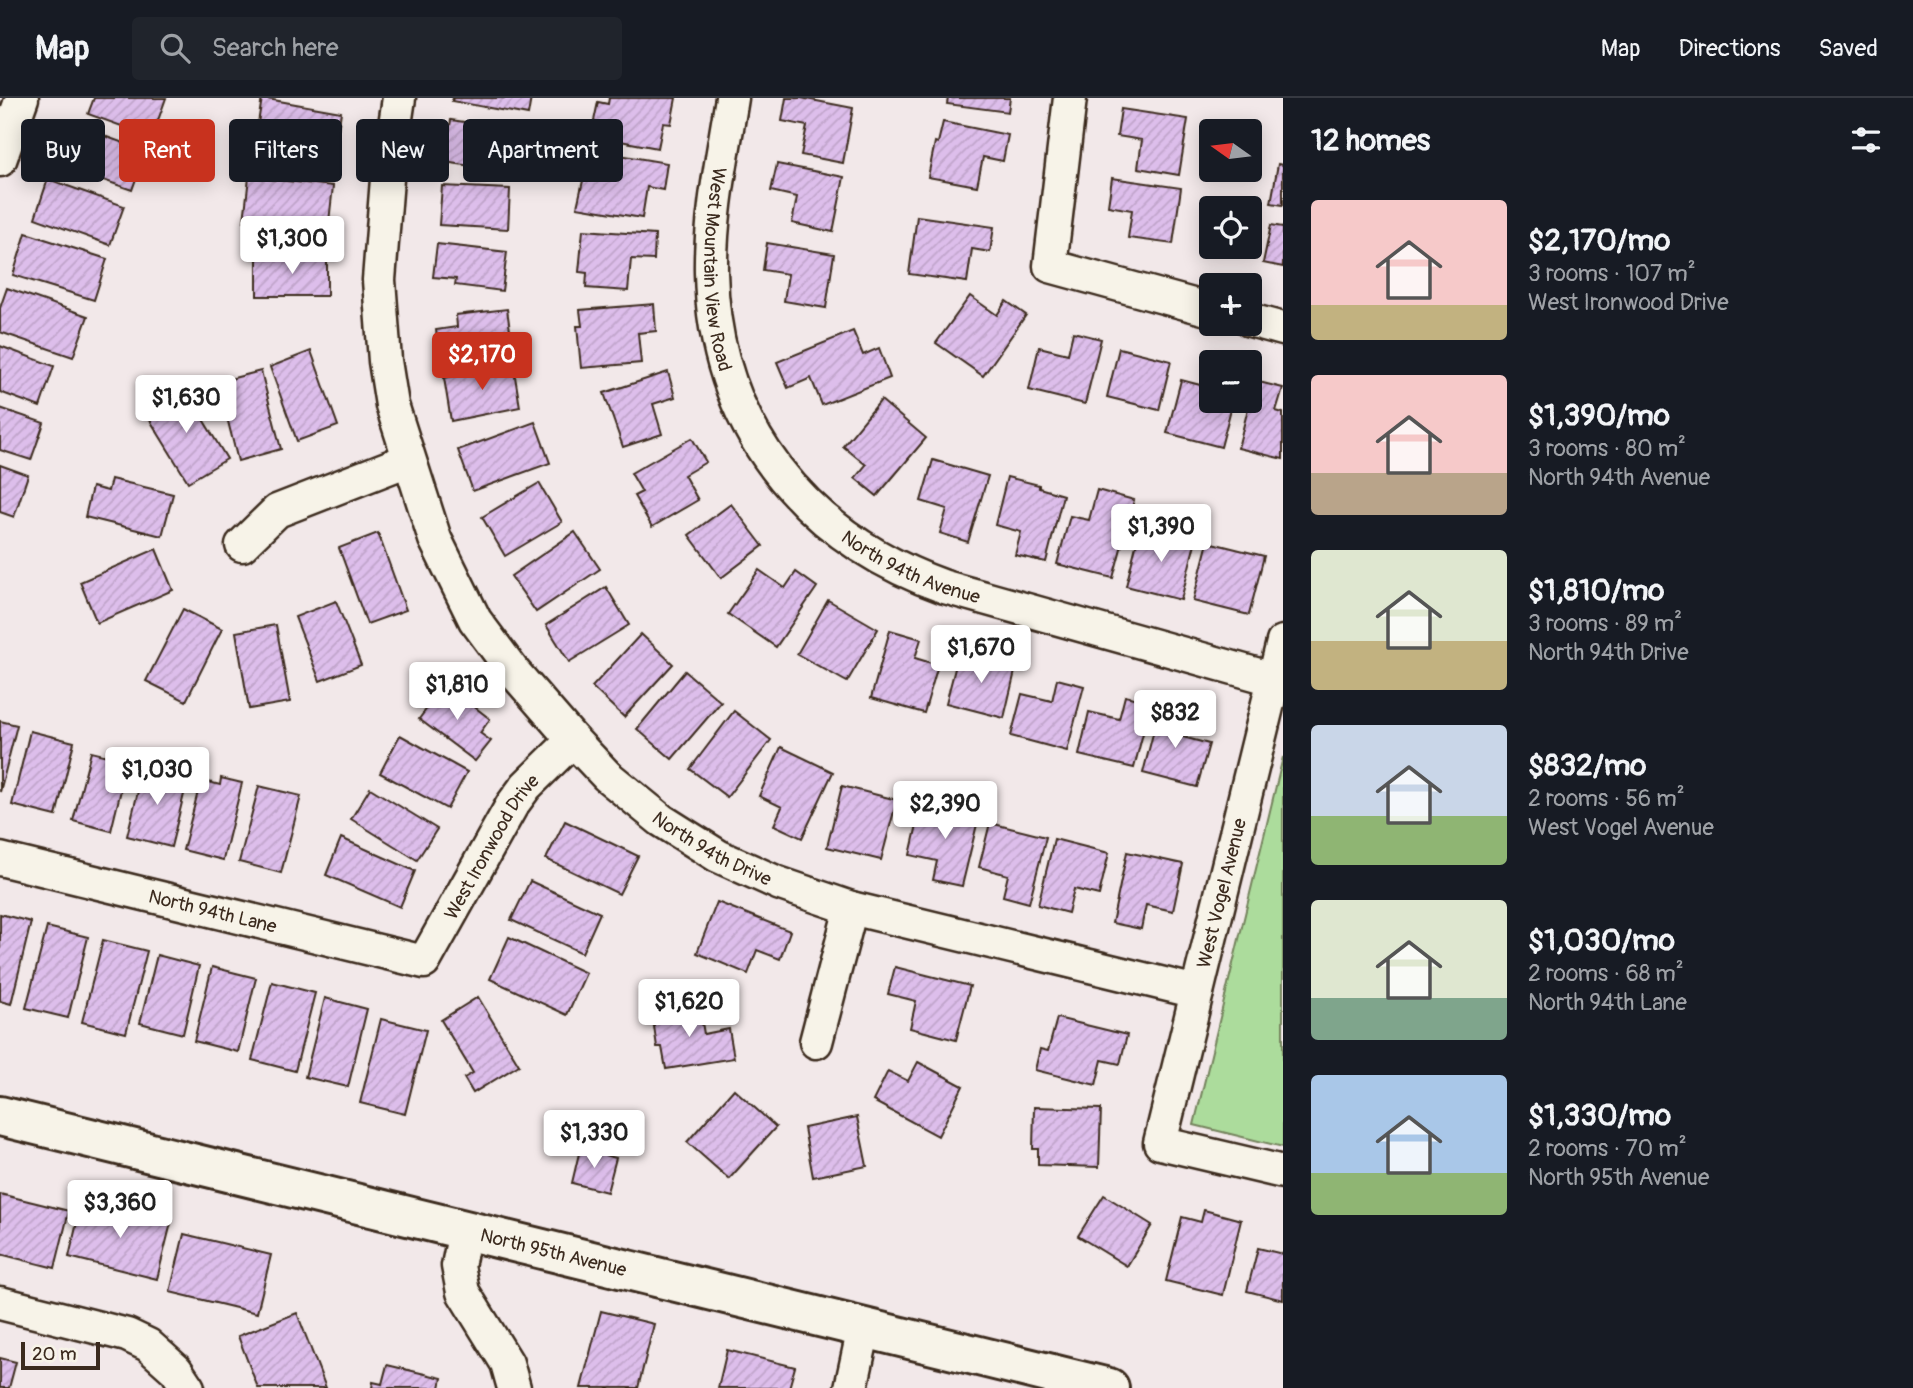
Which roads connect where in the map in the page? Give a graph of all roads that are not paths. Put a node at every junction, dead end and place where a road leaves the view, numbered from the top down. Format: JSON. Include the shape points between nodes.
{"nodes":[{"id":1,"x":22,"y":98,"type":"edge"},
{"id":2,"x":399,"y":98,"type":"edge"},
{"id":3,"x":732,"y":98,"type":"edge"},
{"id":4,"x":1070,"y":98,"type":"edge"},
{"id":5,"x":0,"y":160,"type":"edge"},
{"id":6,"x":1199,"y":307,"type":"edge"},
{"id":7,"x":1262,"y":323,"type":"edge"},
{"id":8,"x":1283,"y":329,"type":"edge"},
{"id":9,"x":753,"y":436,"type":"joint"},
{"id":10,"x":408,"y":460,"type":"junction"},
{"id":11,"x":242,"y":545,"type":"dead end"},
{"id":12,"x":1283,"y":642,"type":"edge"},
{"id":13,"x":1273,"y":679,"type":"junction"},
{"id":14,"x":572,"y":740,"type":"junction"},
{"id":15,"x":0,"y":859,"type":"edge"},
{"id":16,"x":851,"y":908,"type":"junction"},
{"id":17,"x":424,"y":962,"type":"joint"},
{"id":18,"x":1197,"y":992,"type":"junction"},
{"id":19,"x":816,"y":1042,"type":"dead end"},
{"id":20,"x":0,"y":1116,"type":"edge"},
{"id":21,"x":1283,"y":1172,"type":"edge"},
{"id":22,"x":464,"y":1231,"type":"junction"},
{"id":23,"x":0,"y":1303,"type":"edge"},
{"id":24,"x":864,"y":1328,"type":"junction"},
{"id":25,"x":188,"y":1388,"type":"edge"},
{"id":26,"x":514,"y":1388,"type":"edge"},
{"id":27,"x":851,"y":1388,"type":"edge"},
{"id":28,"x":1109,"y":1388,"type":"edge"}],
"edges":[{"from":1,"to":5,"type":"street"},
{"from":2,"to":10,"type":"street","via":[[379,280],[392,405]]},
{"from":3,"to":9,"type":"street","name":"West Mountain View Road","via":[[714,223],[712,296],[727,374]]},
{"from":4,"to":6,"type":"street","via":[[1050,266]]},
{"from":7,"to":8,"type":"street"},
{"from":9,"to":13,"type":"street","name":"North 94th Avenue","via":[[818,513],[888,564],[946,587]]},
{"from":10,"to":11,"type":"street","via":[[277,511]]},
{"from":10,"to":14,"type":"street","name":"North 94th Drive","via":[[435,538],[475,620]]},
{"from":12,"to":13,"type":"street","name":"West Vogel Avenue"},
{"from":13,"to":18,"type":"street","name":"West Vogel Avenue"},
{"from":14,"to":16,"type":"street","name":"North 94th Drive","via":[[661,820],[718,856]]},
{"from":14,"to":17,"type":"street","name":"West Ironwood Drive","via":[[512,805]]},
{"from":15,"to":17,"type":"street","name":"North 94th Lane"},
{"from":16,"to":18,"type":"street","name":"North 94th Drive"},
{"from":16,"to":19,"type":"street"},
{"from":18,"to":21,"type":"street","name":"West Vogel Avenue","via":[[1160,1143]]},
{"from":20,"to":22,"type":"street","name":"North 95th Avenue"},
{"from":22,"to":24,"type":"street","name":"North 95th Avenue"},
{"from":22,"to":26,"type":"street","via":[[458,1266],[463,1292],[507,1363]]},
{"from":23,"to":25,"type":"street","via":[[127,1335],[148,1345]]},
{"from":24,"to":27,"type":"street"},
{"from":24,"to":28,"type":"street","name":"North 95th Avenue"}]}
